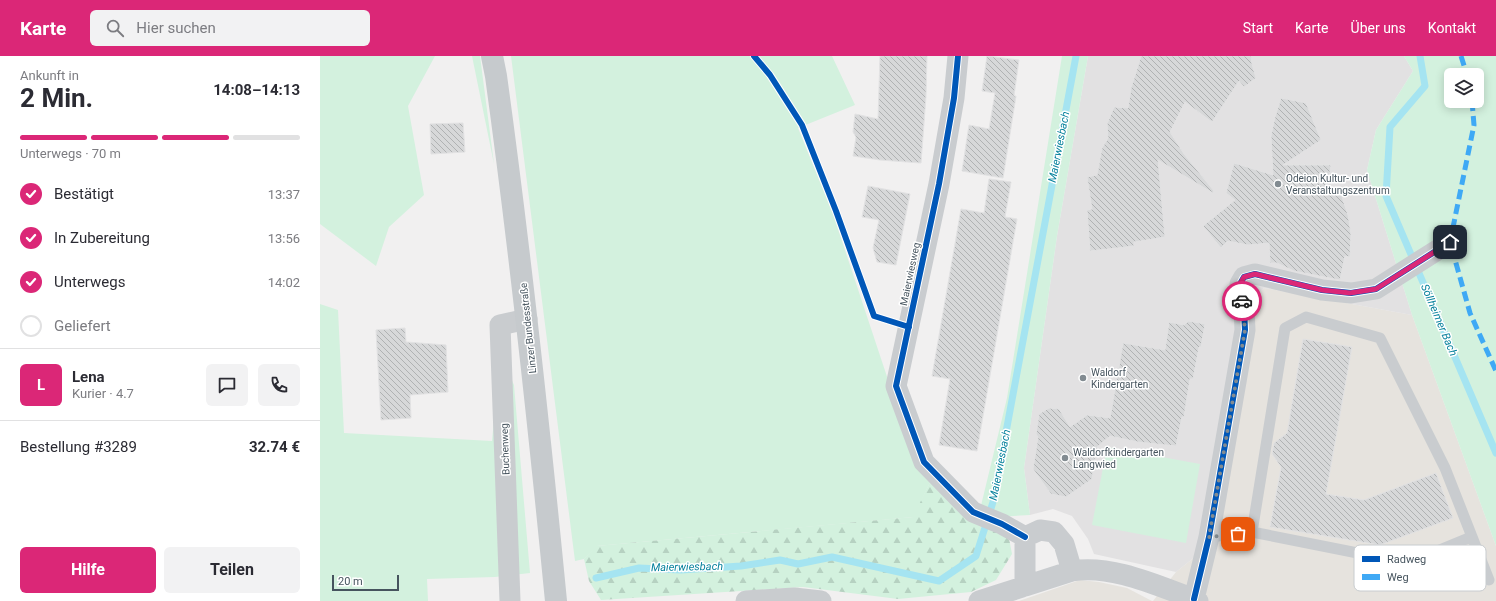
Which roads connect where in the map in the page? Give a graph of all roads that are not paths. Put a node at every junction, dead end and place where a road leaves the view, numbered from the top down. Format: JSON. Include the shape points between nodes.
{"nodes":[{"id":1,"x":492,"y":56,"type":"edge"},
{"id":2,"x":958,"y":56,"type":"edge"},
{"id":3,"x":1444,"y":245,"type":"dead end"},
{"id":4,"x":527,"y":318,"type":"junction"},
{"id":5,"x":1252,"y":532,"type":"junction"},
{"id":6,"x":1025,"y":537,"type":"junction"},
{"id":7,"x":1209,"y":537,"type":"junction"},
{"id":8,"x":1471,"y":538,"type":"junction"},
{"id":9,"x":1453,"y":545,"type":"edge"},
{"id":10,"x":1474,"y":545,"type":"edge"},
{"id":11,"x":1354,"y":552,"type":"edge"},
{"id":12,"x":1072,"y":571,"type":"junction"},
{"id":13,"x":1486,"y":573,"type":"edge"},
{"id":14,"x":1489,"y":580,"type":"dead end"},
{"id":15,"x":1025,"y":586,"type":"junction"},
{"id":16,"x":1196,"y":600,"type":"edge"},
{"id":17,"x":510,"y":601,"type":"edge"},
{"id":18,"x":556,"y":601,"type":"edge"},
{"id":19,"x":746,"y":601,"type":"edge"},
{"id":20,"x":821,"y":601,"type":"edge"},
{"id":21,"x":979,"y":601,"type":"edge"}],
"edges":[{"from":1,"to":4,"type":"main road","name":"Linzer Bundesstraße","via":[[514,201]]},
{"from":2,"to":6,"type":"street","name":"Maierwiesweg","via":[[954,98],[939,184],[896,386],[924,462],[973,512]]},
{"from":3,"to":7,"type":"street","via":[[1376,289],[1350,293],[1322,290],[1255,274],[1244,277],[1240,284],[1245,330]]},
{"from":4,"to":17,"type":"street","name":"Buchenweg","via":[[500,325]]},
{"from":4,"to":18,"type":"main road","name":"Linzer Bundesstraße"},
{"from":5,"to":7,"type":"lane"},
{"from":5,"to":8,"type":"lane","via":[[1285,328],[1306,317],[1380,338],[1445,468]]},
{"from":5,"to":11,"type":"lane"},
{"from":6,"to":12,"type":"street","via":[[1040,530],[1054,532],[1064,544]]},
{"from":6,"to":15,"type":"street"},
{"from":7,"to":16,"type":"street"},
{"from":8,"to":9,"type":"lane"},
{"from":8,"to":10,"type":"lane"},
{"from":12,"to":15,"type":"street"},
{"from":12,"to":16,"type":"street","via":[[1084,569],[1117,573]]},
{"from":13,"to":14,"type":"lane"},
{"from":15,"to":21,"type":"street"},
{"from":19,"to":20,"type":"street","via":[[794,598]]}]}
